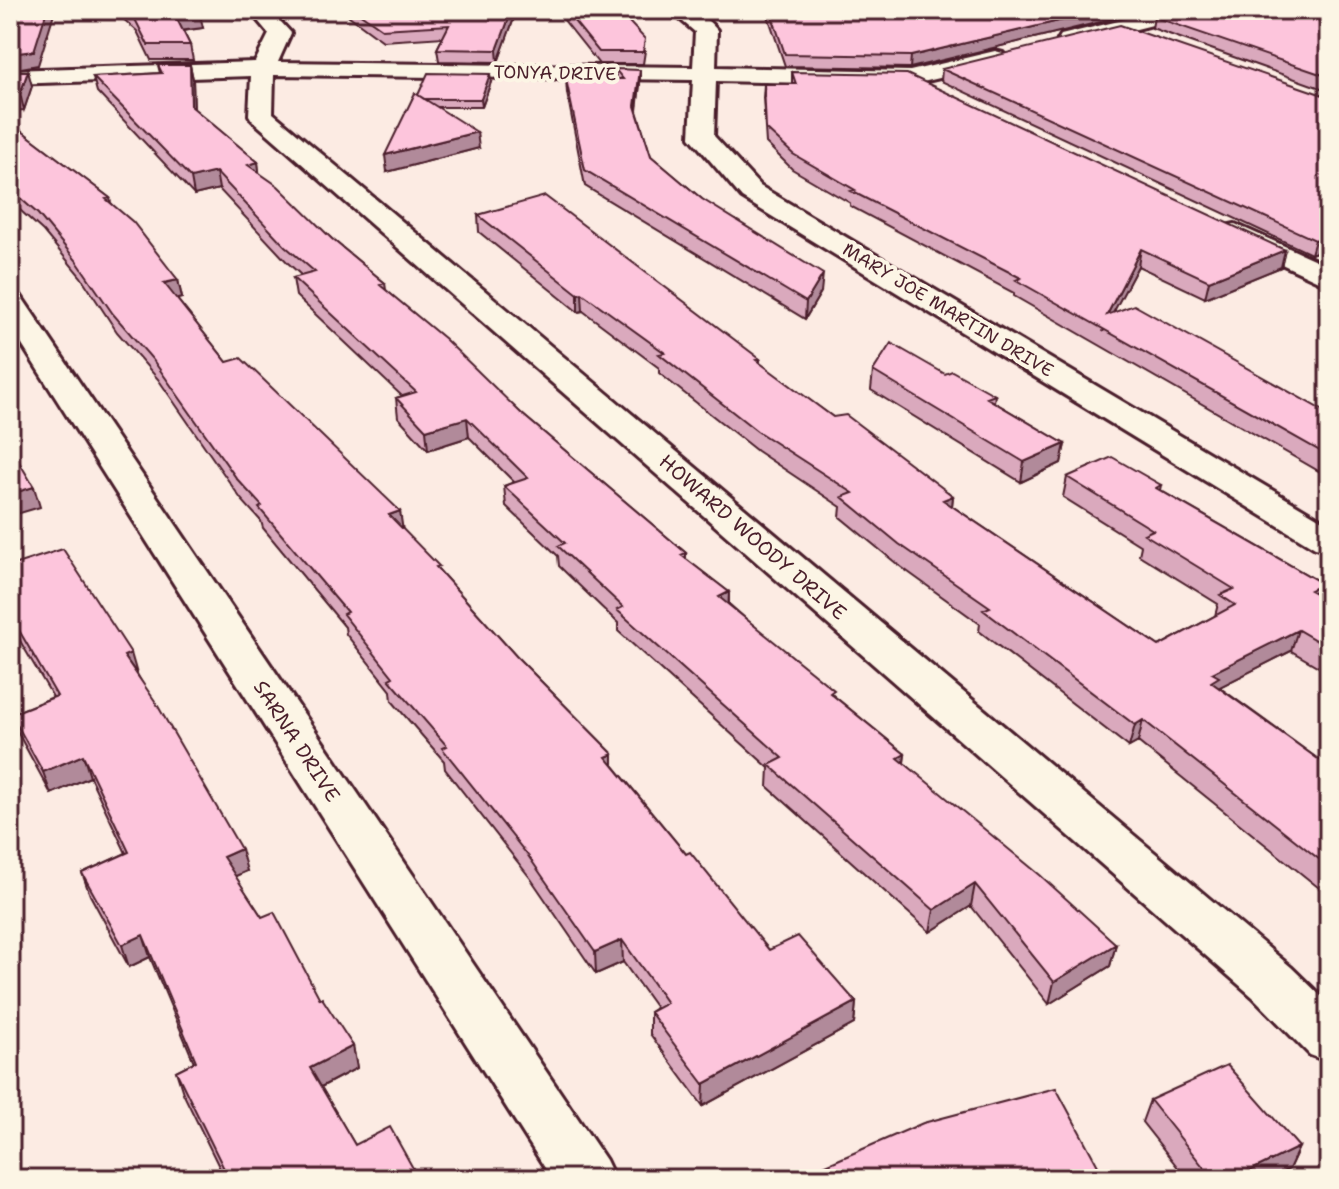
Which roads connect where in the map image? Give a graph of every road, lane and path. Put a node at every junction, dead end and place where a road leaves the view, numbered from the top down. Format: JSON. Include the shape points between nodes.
{"nodes":[{"id":1,"x":259,"y":10,"type":"edge"},
{"id":2,"x":679,"y":10,"type":"edge"},
{"id":3,"x":1189,"y":10,"type":"edge"},
{"id":4,"x":1087,"y":14,"type":"edge"},
{"id":5,"x":1121,"y":27,"type":"junction"},
{"id":6,"x":1165,"y":43,"type":"edge"},
{"id":7,"x":1045,"y":45,"type":"edge"},
{"id":8,"x":1015,"y":53,"type":"edge"},
{"id":9,"x":263,"y":69,"type":"junction"},
{"id":10,"x":706,"y":75,"type":"junction"},
{"id":11,"x":10,"y":77,"type":"edge"},
{"id":12,"x":910,"y":78,"type":"junction"},
{"id":13,"x":953,"y":99,"type":"edge"},
{"id":14,"x":1213,"y":222,"type":"edge"},
{"id":15,"x":1329,"y":277,"type":"edge"},
{"id":16,"x":10,"y":302,"type":"edge"},
{"id":17,"x":1329,"y":540,"type":"edge"},
{"id":18,"x":1329,"y":1039,"type":"edge"},
{"id":19,"x":585,"y":1179,"type":"edge"}],
"edges":[{"from":1,"to":9,"type":"street","name":"HOWARD WOODY DRIVE","via":[[280,33]]},
{"from":2,"to":10,"type":"street","name":"MARY JOE MARTIN DRIVE","via":[[706,30]]},
{"from":3,"to":5,"type":"street"},
{"from":4,"to":5,"type":"street"},
{"from":5,"to":6,"type":"street"},
{"from":5,"to":7,"type":"street"},
{"from":8,"to":12,"type":"street","name":"TONYA DRIVE"},
{"from":9,"to":10,"type":"street","name":"TONYA DRIVE"},
{"from":9,"to":11,"type":"street","name":"TONYA DRIVE"},
{"from":9,"to":18,"type":"street","name":"HOWARD WOODY DRIVE","via":[[261,115],[1260,972]]},
{"from":10,"to":12,"type":"street","name":"TONYA DRIVE"},
{"from":10,"to":17,"type":"street","name":"MARY JOE MARTIN DRIVE","via":[[702,137],[751,192]]},
{"from":12,"to":13,"type":"street"},
{"from":14,"to":15,"type":"street"},
{"from":16,"to":19,"type":"street","name":"SARNA DRIVE"}]}
